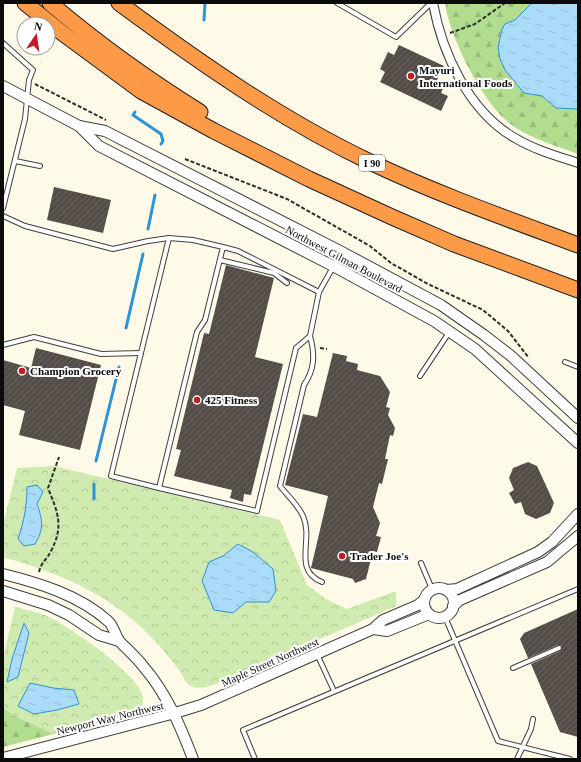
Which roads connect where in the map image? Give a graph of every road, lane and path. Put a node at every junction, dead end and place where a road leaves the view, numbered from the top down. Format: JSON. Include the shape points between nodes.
{"nodes":[{"id":1,"x":25,"y":3,"type":"edge"},
{"id":2,"x":50,"y":3,"type":"edge"},
{"id":3,"x":119,"y":3,"type":"edge"},
{"id":4,"x":133,"y":3,"type":"edge"},
{"id":5,"x":337,"y":3,"type":"edge"},
{"id":6,"x":432,"y":3,"type":"edge"},
{"id":7,"x":505,"y":3,"type":"edge"},
{"id":8,"x":449,"y":33,"type":"dead end"},
{"id":9,"x":3,"y":43,"type":"edge"},
{"id":10,"x":182,"y":50,"type":"junction"},
{"id":11,"x":3,"y":86,"type":"edge"},
{"id":12,"x":27,"y":98,"type":"junction"},
{"id":13,"x":79,"y":126,"type":"junction"},
{"id":14,"x":15,"y":161,"type":"junction"},
{"id":15,"x":578,"y":163,"type":"edge"},
{"id":16,"x":40,"y":166,"type":"dead end"},
{"id":17,"x":309,"y":179,"type":"junction"},
{"id":18,"x":3,"y":208,"type":"edge"},
{"id":19,"x":3,"y":216,"type":"edge"},
{"id":20,"x":169,"y":238,"type":"junction"},
{"id":21,"x":578,"y":246,"type":"edge"},
{"id":22,"x":223,"y":247,"type":"junction"},
{"id":23,"x":342,"y":252,"type":"junction"},
{"id":24,"x":220,"y":260,"type":"junction"},
{"id":25,"x":335,"y":267,"type":"junction"},
{"id":26,"x":287,"y":283,"type":"dead end"},
{"id":27,"x":578,"y":290,"type":"edge"},
{"id":28,"x":319,"y":292,"type":"junction"},
{"id":29,"x":450,"y":331,"type":"junction"},
{"id":30,"x":310,"y":336,"type":"junction"},
{"id":31,"x":3,"y":345,"type":"edge"},
{"id":32,"x":141,"y":353,"type":"junction"},
{"id":33,"x":565,"y":362,"type":"dead end"},
{"id":34,"x":578,"y":367,"type":"edge"},
{"id":35,"x":420,"y":376,"type":"dead end"},
{"id":36,"x":578,"y":418,"type":"edge"},
{"id":37,"x":578,"y":443,"type":"edge"},
{"id":38,"x":59,"y":457,"type":"dead end"},
{"id":39,"x":159,"y":488,"type":"junction"},
{"id":40,"x":578,"y":514,"type":"edge"},
{"id":41,"x":578,"y":536,"type":"edge"},
{"id":42,"x":421,"y":563,"type":"dead end"},
{"id":43,"x":39,"y":572,"type":"dead end"},
{"id":44,"x":3,"y":574,"type":"edge"},
{"id":45,"x":322,"y":582,"type":"dead end"},
{"id":46,"x":432,"y":589,"type":"junction"},
{"id":47,"x":578,"y":589,"type":"edge"},
{"id":48,"x":447,"y":590,"type":"junction"},
{"id":49,"x":3,"y":591,"type":"edge"},
{"id":50,"x":424,"y":601,"type":"junction"},
{"id":51,"x":453,"y":606,"type":"junction"},
{"id":52,"x":429,"y":614,"type":"junction"},
{"id":53,"x":445,"y":616,"type":"junction"},
{"id":54,"x":373,"y":629,"type":"junction"},
{"id":55,"x":455,"y":640,"type":"junction"},
{"id":56,"x":119,"y":641,"type":"junction"},
{"id":57,"x":559,"y":648,"type":"dead end"},
{"id":58,"x":317,"y":654,"type":"junction"},
{"id":59,"x":513,"y":668,"type":"dead end"},
{"id":60,"x":334,"y":691,"type":"junction"},
{"id":61,"x":175,"y":713,"type":"junction"},
{"id":62,"x":533,"y":719,"type":"dead end"},
{"id":63,"x":523,"y":747,"type":"junction"},
{"id":64,"x":3,"y":758,"type":"edge"},
{"id":65,"x":193,"y":759,"type":"edge"},
{"id":66,"x":255,"y":759,"type":"edge"},
{"id":67,"x":517,"y":759,"type":"edge"},
{"id":68,"x":570,"y":759,"type":"edge"}],
"edges":[{"from":1,"to":17,"type":"highway","via":[[140,91]]},
{"from":2,"to":17,"type":"highway","via":[[163,89]]},
{"from":3,"to":10,"type":"highway","number":"I 90"},
{"from":4,"to":10,"type":"highway"},
{"from":5,"to":6,"type":"lane","via":[[396,37]]},
{"from":6,"to":15,"type":"street","via":[[446,49],[459,76],[480,108],[510,135],[530,146]]},
{"from":7,"to":8,"type":"path","via":[[475,24]]},
{"from":9,"to":12,"type":"lane","via":[[33,70]]},
{"from":10,"to":21,"type":"highway","number":"I 90","via":[[274,110],[369,161],[434,191]]},
{"from":11,"to":12,"type":"street","name":"Northwest Gilman Boulevard"},
{"from":12,"to":13,"type":"street","name":"Northwest Gilman Boulevard"},
{"from":12,"to":14,"type":"lane"},
{"from":13,"to":23,"type":"street","name":"Northwest Gilman Boulevard","via":[[105,131]]},
{"from":13,"to":25,"type":"street","name":"Northwest Gilman Boulevard","via":[[100,146]]},
{"from":14,"to":16,"type":"lane"},
{"from":14,"to":18,"type":"lane"},
{"from":17,"to":27,"type":"highway","via":[[454,244]]},
{"from":19,"to":20,"type":"lane","via":[[25,226],[113,249],[148,240]]},
{"from":20,"to":22,"type":"lane"},
{"from":20,"to":32,"type":"lane"},
{"from":22,"to":24,"type":"lane"},
{"from":22,"to":28,"type":"lane","via":[[238,251]]},
{"from":23,"to":25,"type":"lane"},
{"from":23,"to":36,"type":"street","name":"Northwest Gilman Boulevard","via":[[422,294],[461,318],[530,373]]},
{"from":24,"to":26,"type":"lane","via":[[274,273]]},
{"from":24,"to":39,"type":"lane","via":[[205,320],[197,332]]},
{"from":25,"to":28,"type":"lane"},
{"from":25,"to":29,"type":"street","name":"Northwest Gilman Boulevard"},
{"from":28,"to":30,"type":"lane"},
{"from":29,"to":35,"type":"lane"},
{"from":29,"to":37,"type":"street","name":"Northwest Gilman Boulevard","via":[[496,367]]},
{"from":30,"to":39,"type":"lane","via":[[296,348],[257,511]]},
{"from":30,"to":45,"type":"lane","via":[[315,353],[310,378],[304,385],[280,486],[303,516],[308,572]]},
{"from":31,"to":32,"type":"lane","via":[[34,337],[101,354]]},
{"from":32,"to":39,"type":"lane","via":[[111,476]]},
{"from":33,"to":34,"type":"lane"},
{"from":38,"to":43,"type":"path","via":[[48,488],[59,517],[59,532],[51,553],[42,562]]},
{"from":40,"to":48,"type":"street","via":[[552,542],[538,552],[456,589]]},
{"from":41,"to":51,"type":"street","via":[[547,562],[460,600]]},
{"from":42,"to":46,"type":"lane"},
{"from":44,"to":56,"type":"street","via":[[47,587],[79,602],[109,622]]},
{"from":46,"to":48,"type":"street"},
{"from":46,"to":50,"type":"street","via":[[425,595]]},
{"from":47,"to":55,"type":"lane"},
{"from":48,"to":51,"type":"street","via":[[453,597]]},
{"from":49,"to":56,"type":"street","via":[[48,605],[100,635]]},
{"from":50,"to":52,"type":"street"},
{"from":50,"to":54,"type":"street","name":"Maple Street Northwest","via":[[383,620]]},
{"from":51,"to":53,"type":"street"},
{"from":52,"to":53,"type":"street","via":[[436,618]]},
{"from":52,"to":54,"type":"street","name":"Maple Street Northwest","via":[[387,631]]},
{"from":53,"to":55,"type":"lane"},
{"from":54,"to":58,"type":"street","name":"Maple Street Northwest"},
{"from":55,"to":60,"type":"lane"},
{"from":55,"to":63,"type":"lane","via":[[498,741]]},
{"from":56,"to":61,"type":"street","via":[[152,677]]},
{"from":57,"to":59,"type":"lane"},
{"from":58,"to":60,"type":"lane"},
{"from":58,"to":61,"type":"street","name":"Maple Street Northwest"},
{"from":60,"to":66,"type":"lane","via":[[243,730]]},
{"from":61,"to":64,"type":"street","name":"Newport Way Northwest"},
{"from":61,"to":65,"type":"street","name":"Newport Way Northwest"},
{"from":62,"to":63,"type":"lane"},
{"from":63,"to":67,"type":"lane"},
{"from":63,"to":68,"type":"lane"}]}
